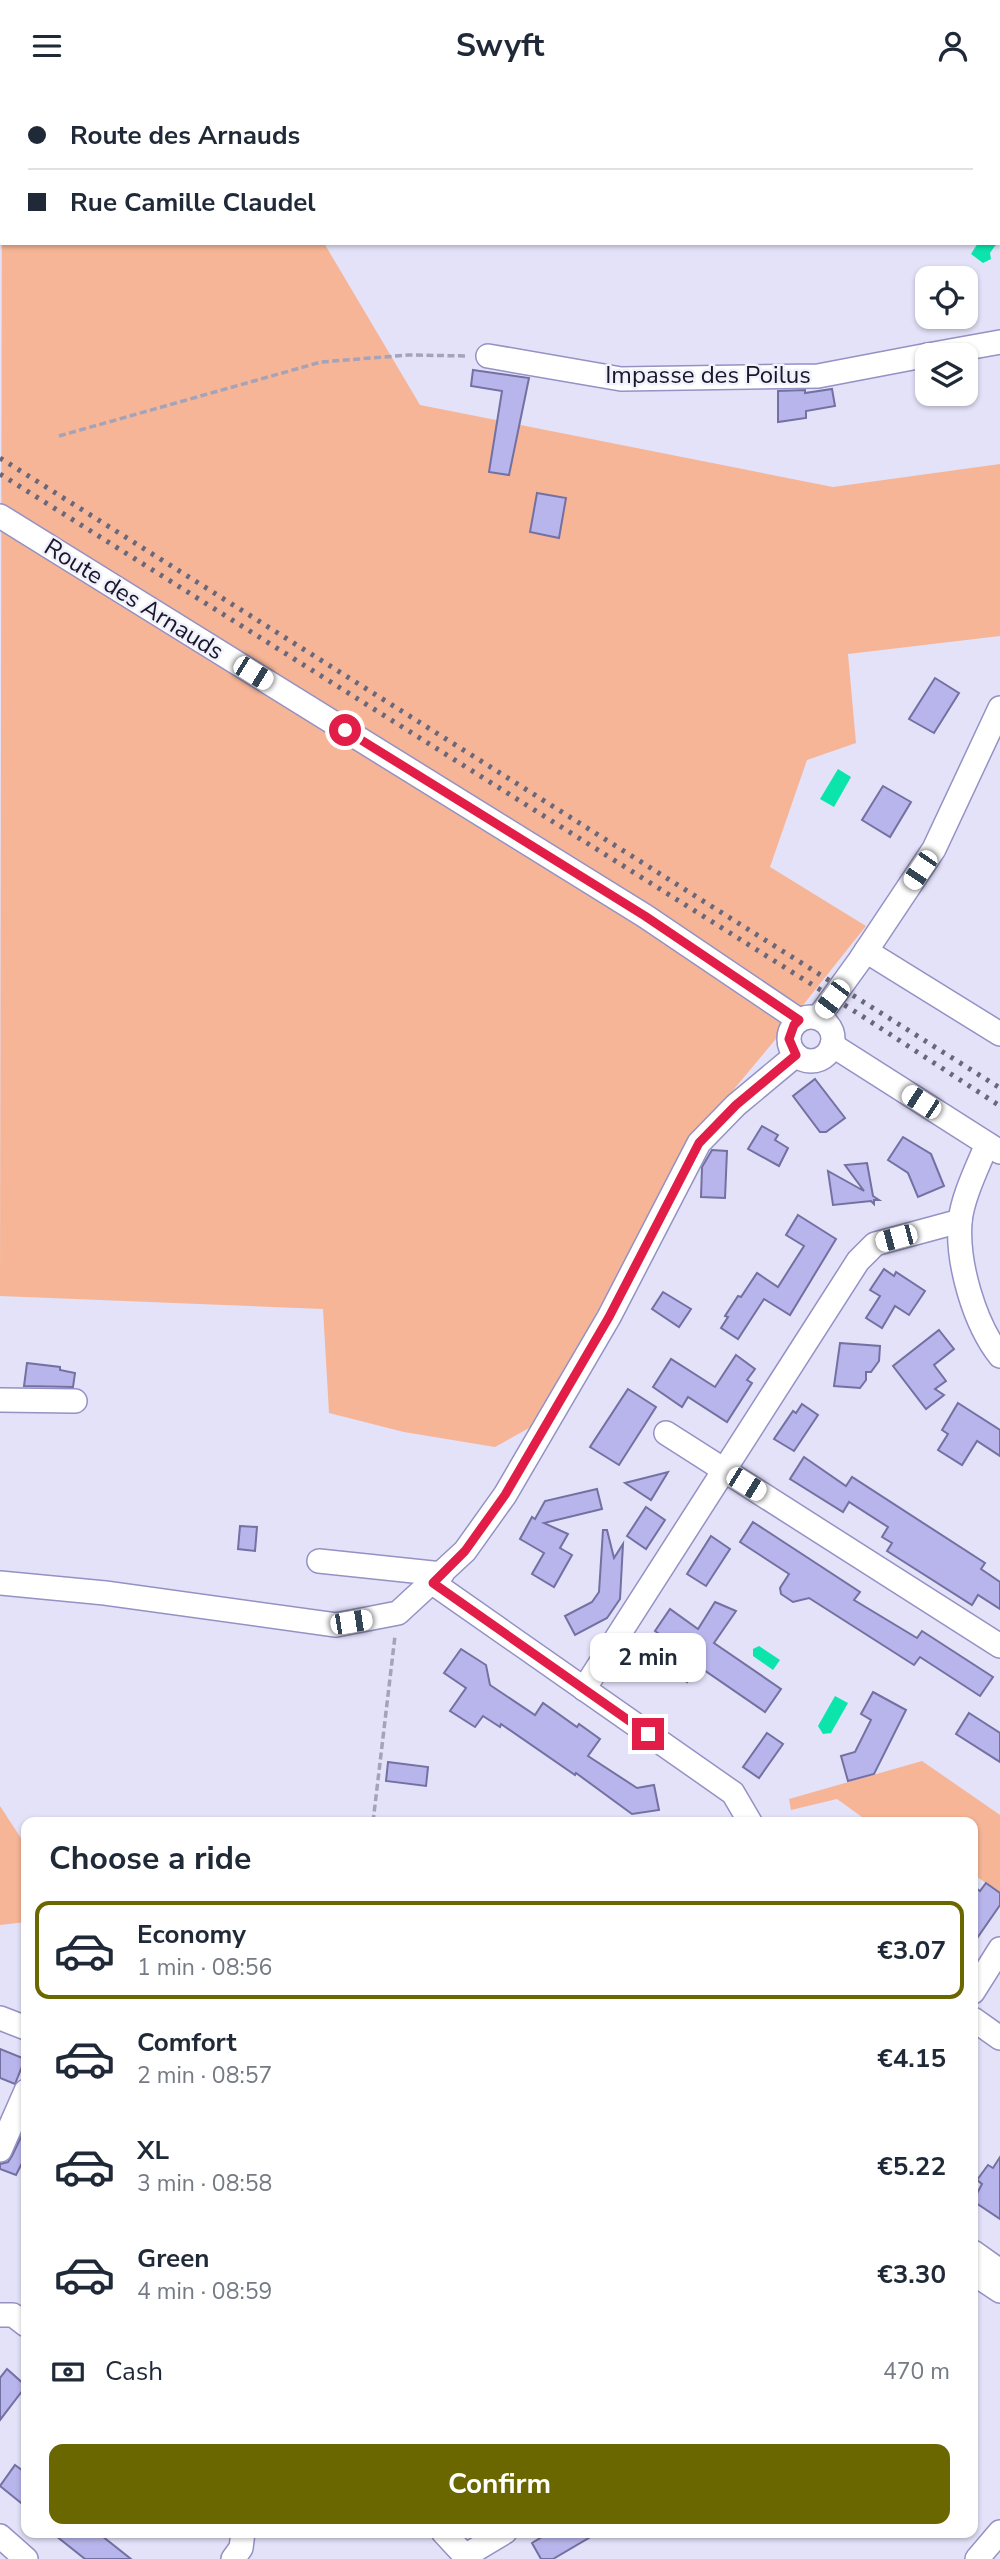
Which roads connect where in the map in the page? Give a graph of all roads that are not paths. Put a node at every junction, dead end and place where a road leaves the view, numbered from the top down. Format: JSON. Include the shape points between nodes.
{"nodes":[{"id":1,"x":1000,"y":342,"type":"edge"},
{"id":2,"x":978,"y":346,"type":"edge"},
{"id":3,"x":488,"y":356,"type":"road end"},
{"id":4,"x":915,"y":357,"type":"edge"},
{"id":5,"x":0,"y":516,"type":"edge"},
{"id":6,"x":1000,"y":708,"type":"edge"},
{"id":7,"x":866,"y":951,"type":"junction"},
{"id":8,"x":808,"y":1019,"type":"junction"},
{"id":9,"x":1000,"y":1034,"type":"edge"},
{"id":10,"x":832,"y":1045,"type":"junction"},
{"id":11,"x":796,"y":1055,"type":"junction"},
{"id":12,"x":994,"y":1148,"type":"edge"},
{"id":13,"x":960,"y":1221,"type":"junction"},
{"id":14,"x":1000,"y":1356,"type":"edge"},
{"id":15,"x":0,"y":1400,"type":"edge"},
{"id":16,"x":75,"y":1401,"type":"dead end"},
{"id":17,"x":666,"y":1433,"type":"dead end"},
{"id":18,"x":723,"y":1470,"type":"junction"},
{"id":19,"x":319,"y":1561,"type":"dead end"},
{"id":20,"x":438,"y":1579,"type":"junction"},
{"id":21,"x":0,"y":1583,"type":"edge"},
{"id":22,"x":1000,"y":1646,"type":"edge"},
{"id":23,"x":584,"y":1689,"type":"junction"},
{"id":24,"x":747,"y":1817,"type":"edge"},
{"id":25,"x":1000,"y":1949,"type":"edge"},
{"id":26,"x":978,"y":1984,"type":"edge"},
{"id":27,"x":0,"y":2018,"type":"edge"},
{"id":28,"x":978,"y":2023,"type":"edge"},
{"id":29,"x":21,"y":2026,"type":"edge"},
{"id":30,"x":1000,"y":2038,"type":"edge"},
{"id":31,"x":21,"y":2102,"type":"edge"},
{"id":32,"x":0,"y":2150,"type":"edge"},
{"id":33,"x":978,"y":2256,"type":"edge"},
{"id":34,"x":1000,"y":2271,"type":"edge"},
{"id":35,"x":978,"y":2276,"type":"edge"},
{"id":36,"x":1000,"y":2291,"type":"edge"},
{"id":37,"x":0,"y":2315,"type":"edge"},
{"id":38,"x":21,"y":2321,"type":"edge"},
{"id":39,"x":1000,"y":2532,"type":"edge"},
{"id":40,"x":0,"y":2536,"type":"edge"},
{"id":41,"x":242,"y":2538,"type":"edge"},
{"id":42,"x":448,"y":2538,"type":"edge"},
{"id":43,"x":496,"y":2538,"type":"edge"},
{"id":44,"x":466,"y":2558,"type":"edge"},
{"id":45,"x":26,"y":2559,"type":"edge"},
{"id":46,"x":233,"y":2559,"type":"edge"},
{"id":47,"x":977,"y":2559,"type":"edge"}],
"edges":[{"from":1,"to":2,"type":"street","name":"Impasse des Poilus"},
{"from":3,"to":4,"type":"street","name":"Impasse des Poilus","via":[[621,379],[818,376]]},
{"from":5,"to":8,"type":"street","name":"Route des Arnauds"},
{"from":6,"to":7,"type":"street","via":[[934,849]]},
{"from":7,"to":8,"type":"street"},
{"from":7,"to":9,"type":"street"},
{"from":8,"to":10,"type":"street","via":[[829,1026]]},
{"from":8,"to":11,"type":"street","via":[[794,1025],[789,1039]]},
{"from":10,"to":11,"type":"street","via":[[817,1060]]},
{"from":10,"to":12,"type":"street"},
{"from":11,"to":20,"type":"street","via":[[699,1143],[609,1317],[505,1495],[465,1551]]},
{"from":12,"to":13,"type":"street","via":[[974,1177]]},
{"from":13,"to":14,"type":"street","via":[[964,1271],[975,1313]]},
{"from":13,"to":18,"type":"street","via":[[875,1244],[865,1252]]},
{"from":15,"to":16,"type":"street"},
{"from":17,"to":18,"type":"street"},
{"from":18,"to":22,"type":"street"},
{"from":18,"to":23,"type":"street"},
{"from":19,"to":20,"type":"street"},
{"from":20,"to":21,"type":"street","via":[[398,1613],[336,1625]]},
{"from":20,"to":23,"type":"street"},
{"from":23,"to":24,"type":"street","via":[[733,1793]]},
{"from":25,"to":26,"type":"street"},
{"from":27,"to":29,"type":"street"},
{"from":28,"to":30,"type":"street"},
{"from":31,"to":32,"type":"street"},
{"from":33,"to":34,"type":"street"},
{"from":35,"to":36,"type":"street"},
{"from":37,"to":38,"type":"street","via":[[13,2315]]},
{"from":39,"to":47,"type":"street"},
{"from":40,"to":45,"type":"street"},
{"from":41,"to":46,"type":"street"},
{"from":42,"to":44,"type":"street"},
{"from":43,"to":44,"type":"street"}]}
